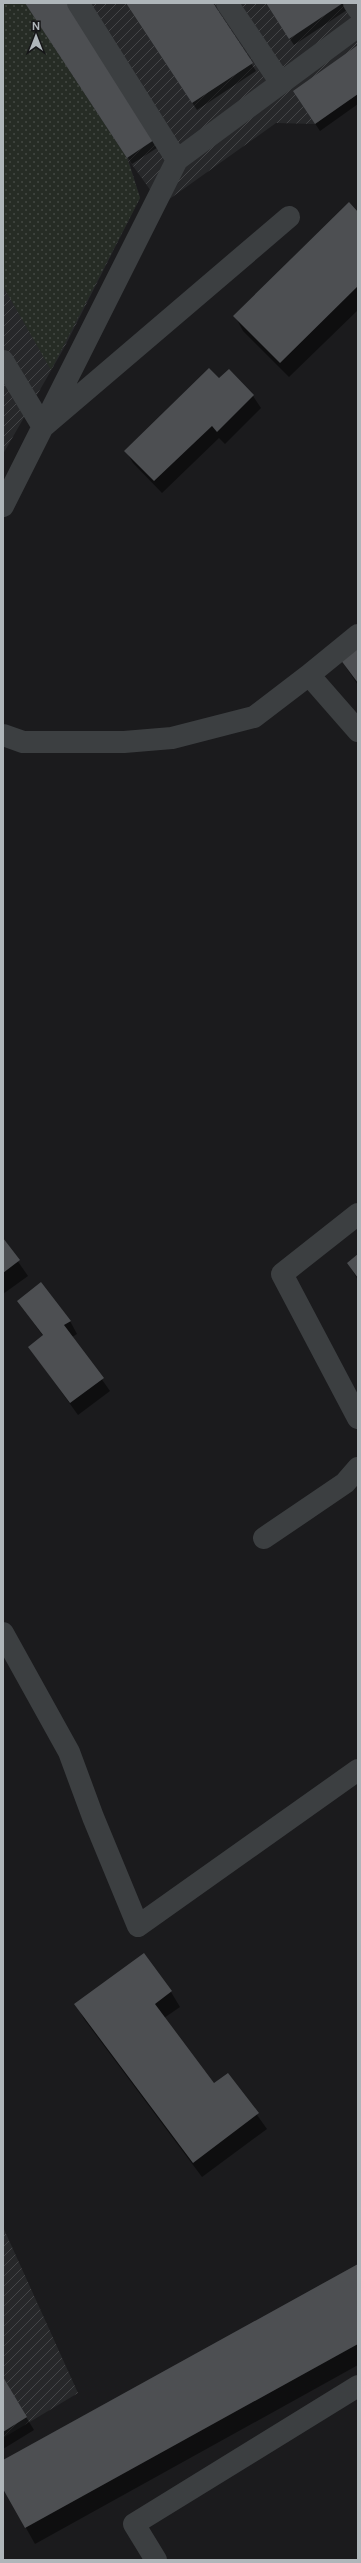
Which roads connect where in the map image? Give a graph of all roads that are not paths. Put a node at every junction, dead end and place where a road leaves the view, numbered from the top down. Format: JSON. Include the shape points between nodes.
{"nodes":[{"id":1,"x":78,"y":3,"type":"edge"},
{"id":2,"x":227,"y":3,"type":"edge"},
{"id":3,"x":354,"y":3,"type":"edge"},
{"id":4,"x":358,"y":9,"type":"edge"},
{"id":5,"x":358,"y":26,"type":"edge"},
{"id":6,"x":281,"y":83,"type":"junction"},
{"id":7,"x":176,"y":160,"type":"junction"},
{"id":8,"x":289,"y":217,"type":"dead end"},
{"id":9,"x":3,"y":361,"type":"edge"},
{"id":10,"x":43,"y":426,"type":"junction"},
{"id":11,"x":3,"y":506,"type":"edge"},
{"id":12,"x":358,"y":635,"type":"edge"},
{"id":13,"x":309,"y":675,"type":"junction"},
{"id":14,"x":358,"y":731,"type":"edge"},
{"id":15,"x":3,"y":735,"type":"edge"},
{"id":16,"x":358,"y":1214,"type":"edge"},
{"id":17,"x":358,"y":1418,"type":"edge"},
{"id":18,"x":358,"y":1468,"type":"edge"},
{"id":19,"x":264,"y":1538,"type":"dead end"},
{"id":20,"x":3,"y":1633,"type":"edge"},
{"id":21,"x":358,"y":1770,"type":"edge"},
{"id":22,"x":358,"y":2386,"type":"edge"},
{"id":23,"x":156,"y":2560,"type":"edge"}],
"edges":[{"from":1,"to":7,"type":"lane"},
{"from":2,"to":6,"type":"lane"},
{"from":3,"to":4,"type":"lane"},
{"from":5,"to":6,"type":"lane"},
{"from":6,"to":7,"type":"lane"},
{"from":7,"to":10,"type":"lane"},
{"from":8,"to":10,"type":"lane"},
{"from":9,"to":10,"type":"lane"},
{"from":10,"to":11,"type":"lane"},
{"from":12,"to":13,"type":"lane"},
{"from":13,"to":14,"type":"lane"},
{"from":13,"to":15,"type":"lane","via":[[254,717],[172,738],[124,742],[23,742]]},
{"from":16,"to":17,"type":"lane","via":[[282,1274]]},
{"from":18,"to":19,"type":"lane","via":[[346,1483]]},
{"from":20,"to":21,"type":"lane","via":[[69,1752],[138,1926]]},
{"from":22,"to":23,"type":"lane","via":[[134,2524]]}]}
